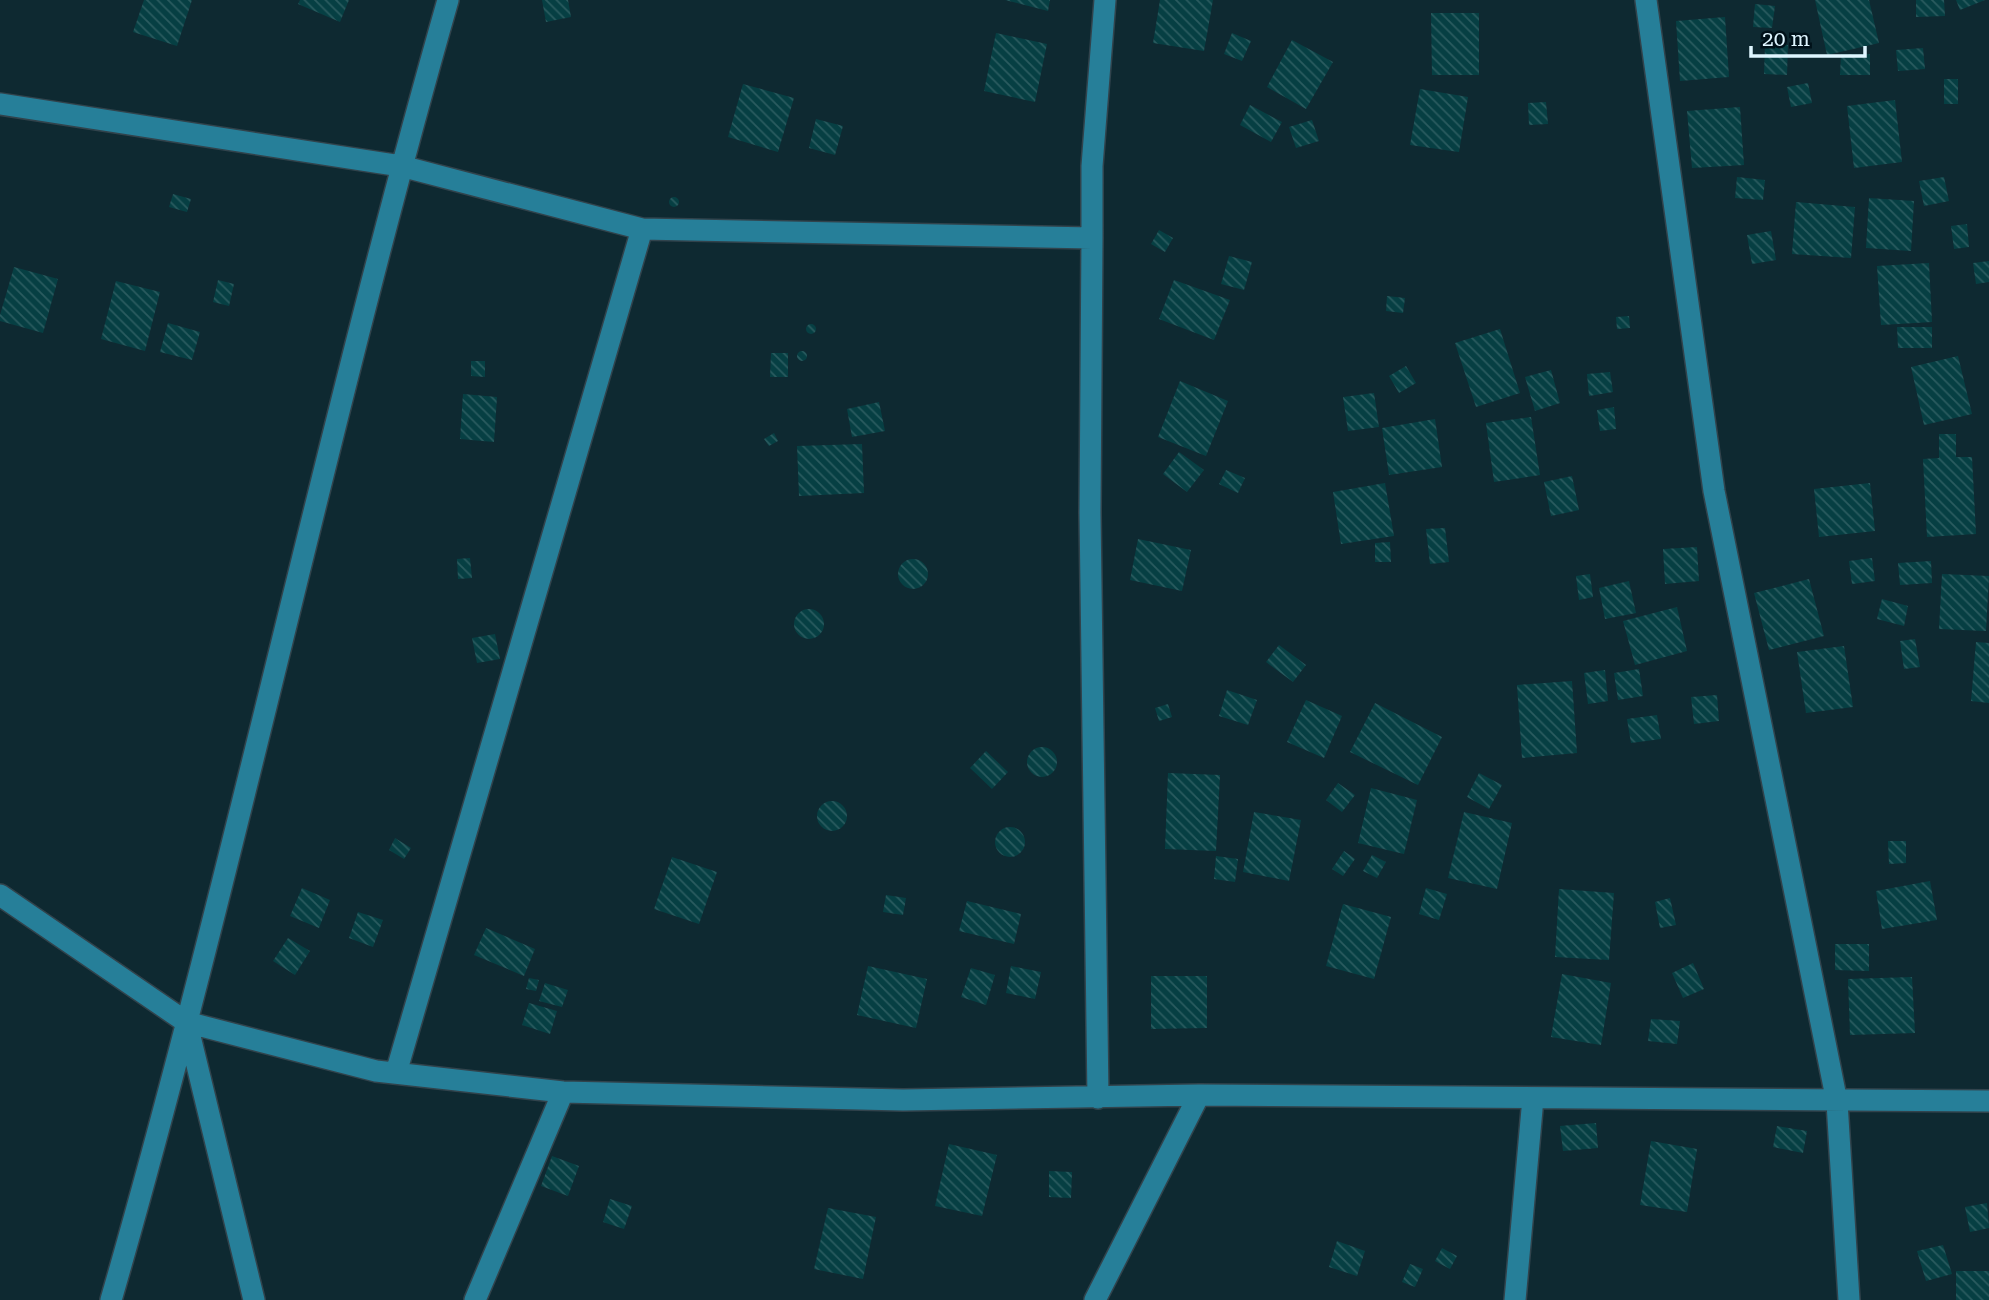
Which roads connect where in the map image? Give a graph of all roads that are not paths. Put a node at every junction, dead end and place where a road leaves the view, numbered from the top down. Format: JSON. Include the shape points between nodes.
{"nodes":[{"id":1,"x":448,"y":0,"type":"edge"},
{"id":2,"x":1105,"y":0,"type":"edge"},
{"id":3,"x":1646,"y":0,"type":"edge"},
{"id":4,"x":0,"y":104,"type":"edge"},
{"id":5,"x":401,"y":166,"type":"junction"},
{"id":6,"x":642,"y":229,"type":"junction"},
{"id":7,"x":1092,"y":238,"type":"junction"},
{"id":8,"x":0,"y":895,"type":"edge"},
{"id":9,"x":186,"y":1022,"type":"junction"},
{"id":10,"x":396,"y":1073,"type":"junction"},
{"id":11,"x":563,"y":1092,"type":"junction"},
{"id":12,"x":1199,"y":1095,"type":"junction"},
{"id":13,"x":1098,"y":1098,"type":"junction"},
{"id":14,"x":1532,"y":1098,"type":"junction"},
{"id":15,"x":1989,"y":1101,"type":"edge"},
{"id":16,"x":1837,"y":1102,"type":"junction"},
{"id":17,"x":111,"y":1300,"type":"edge"},
{"id":18,"x":254,"y":1300,"type":"edge"},
{"id":19,"x":475,"y":1300,"type":"edge"},
{"id":20,"x":1095,"y":1300,"type":"edge"},
{"id":21,"x":1515,"y":1300,"type":"edge"},
{"id":22,"x":1849,"y":1300,"type":"edge"}],
"edges":[{"from":1,"to":5,"type":"street"},
{"from":2,"to":7,"type":"street"},
{"from":3,"to":16,"type":"street","via":[[1714,491]]},
{"from":4,"to":5,"type":"street"},
{"from":5,"to":6,"type":"street"},
{"from":5,"to":9,"type":"street"},
{"from":6,"to":7,"type":"street"},
{"from":6,"to":10,"type":"street"},
{"from":7,"to":13,"type":"street","via":[[1090,513]]},
{"from":8,"to":9,"type":"street"},
{"from":9,"to":10,"type":"street"},
{"from":9,"to":17,"type":"street"},
{"from":9,"to":18,"type":"street"},
{"from":10,"to":11,"type":"street"},
{"from":11,"to":13,"type":"street","via":[[903,1100]]},
{"from":11,"to":19,"type":"street"},
{"from":12,"to":13,"type":"street"},
{"from":12,"to":14,"type":"street"},
{"from":12,"to":20,"type":"street"},
{"from":14,"to":16,"type":"street"},
{"from":14,"to":21,"type":"street"},
{"from":15,"to":16,"type":"street"},
{"from":16,"to":22,"type":"street"}]}
